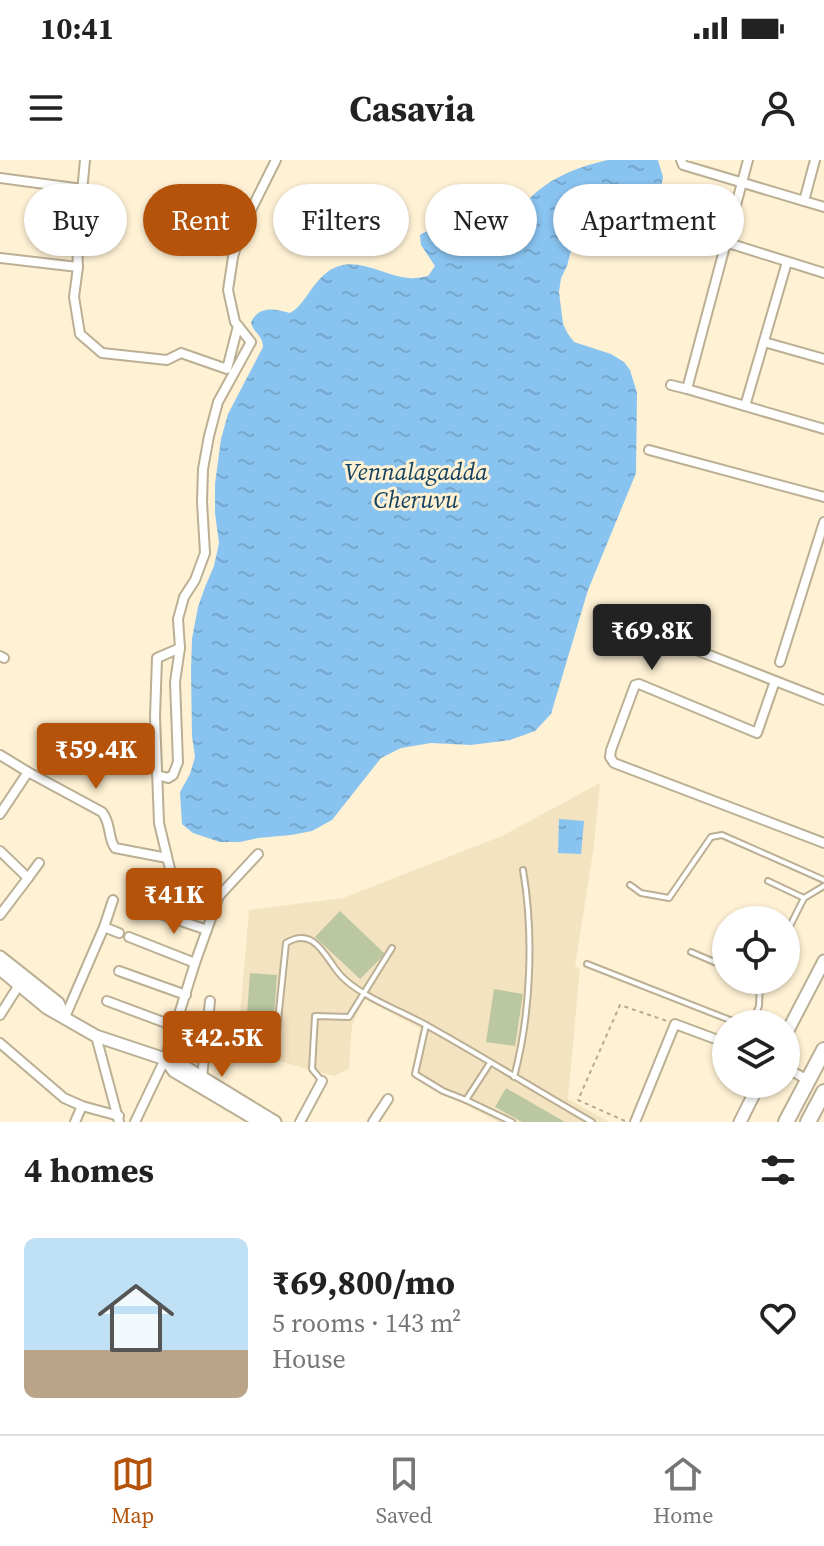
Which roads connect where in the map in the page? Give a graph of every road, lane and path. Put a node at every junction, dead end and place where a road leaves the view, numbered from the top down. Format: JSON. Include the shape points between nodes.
{"nodes":[{"id":1,"x":85,"y":160,"type":"edge"},
{"id":2,"x":276,"y":160,"type":"edge"},
{"id":3,"x":681,"y":160,"type":"edge"},
{"id":4,"x":748,"y":160,"type":"edge"},
{"id":5,"x":815,"y":160,"type":"edge"},
{"id":6,"x":0,"y":178,"type":"edge"},
{"id":7,"x":741,"y":182,"type":"junction"},
{"id":8,"x":45,"y":184,"type":"edge"},
{"id":9,"x":83,"y":184,"type":"edge"},
{"id":10,"x":804,"y":201,"type":"junction"},
{"id":11,"x":824,"y":207,"type":"edge"},
{"id":12,"x":744,"y":248,"type":"edge"},
{"id":13,"x":78,"y":256,"type":"edge"},
{"id":14,"x":721,"y":256,"type":"edge"},
{"id":15,"x":0,"y":258,"type":"edge"},
{"id":16,"x":787,"y":262,"type":"junction"},
{"id":17,"x":78,"y":267,"type":"junction"},
{"id":18,"x":824,"y":273,"type":"edge"},
{"id":19,"x":238,"y":326,"type":"junction"},
{"id":20,"x":764,"y":342,"type":"junction"},
{"id":21,"x":824,"y":359,"type":"edge"},
{"id":22,"x":671,"y":385,"type":"dead end"},
{"id":23,"x":687,"y":389,"type":"junction"},
{"id":24,"x":745,"y":406,"type":"junction"},
{"id":25,"x":824,"y":429,"type":"edge"},
{"id":26,"x":649,"y":450,"type":"dead end"},
{"id":27,"x":824,"y":497,"type":"edge"},
{"id":28,"x":824,"y":522,"type":"edge"},
{"id":29,"x":663,"y":637,"type":"dead end"},
{"id":30,"x":180,"y":648,"type":"junction"},
{"id":31,"x":780,"y":662,"type":"dead end"},
{"id":32,"x":775,"y":681,"type":"junction"},
{"id":33,"x":824,"y":700,"type":"edge"},
{"id":34,"x":0,"y":755,"type":"edge"},
{"id":35,"x":28,"y":772,"type":"junction"},
{"id":36,"x":157,"y":775,"type":"junction"},
{"id":37,"x":0,"y":814,"type":"edge"},
{"id":38,"x":824,"y":843,"type":"edge"},
{"id":39,"x":0,"y":851,"type":"edge"},
{"id":40,"x":258,"y":854,"type":"dead end"},
{"id":41,"x":167,"y":858,"type":"junction"},
{"id":42,"x":39,"y":863,"type":"dead end"},
{"id":43,"x":523,"y":870,"type":"dead end"},
{"id":44,"x":28,"y":878,"type":"junction"},
{"id":45,"x":768,"y":881,"type":"dead end"},
{"id":46,"x":824,"y":883,"type":"edge"},
{"id":47,"x":630,"y":885,"type":"dead end"},
{"id":48,"x":219,"y":896,"type":"junction"},
{"id":49,"x":804,"y":898,"type":"junction"},
{"id":50,"x":113,"y":900,"type":"dead end"},
{"id":51,"x":800,"y":906,"type":"edge"},
{"id":52,"x":152,"y":911,"type":"dead end"},
{"id":53,"x":0,"y":915,"type":"edge"},
{"id":54,"x":104,"y":927,"type":"junction"},
{"id":55,"x":207,"y":930,"type":"junction"},
{"id":56,"x":119,"y":933,"type":"dead end"},
{"id":57,"x":129,"y":937,"type":"dead end"},
{"id":58,"x":392,"y":948,"type":"dead end"},
{"id":59,"x":691,"y":952,"type":"dead end"},
{"id":60,"x":0,"y":957,"type":"edge"},
{"id":61,"x":712,"y":961,"type":"edge"},
{"id":62,"x":824,"y":961,"type":"edge"},
{"id":63,"x":195,"y":963,"type":"junction"},
{"id":64,"x":587,"y":964,"type":"dead end"},
{"id":65,"x":0,"y":969,"type":"edge"},
{"id":66,"x":119,"y":971,"type":"dead end"},
{"id":67,"x":19,"y":985,"type":"junction"},
{"id":68,"x":364,"y":992,"type":"junction"},
{"id":69,"x":759,"y":994,"type":"edge"},
{"id":70,"x":186,"y":995,"type":"junction"},
{"id":71,"x":107,"y":1001,"type":"dead end"},
{"id":72,"x":210,"y":1001,"type":"dead end"},
{"id":73,"x":798,"y":1010,"type":"edge"},
{"id":74,"x":0,"y":1015,"type":"edge"},
{"id":75,"x":65,"y":1017,"type":"junction"},
{"id":76,"x":675,"y":1024,"type":"junction"},
{"id":77,"x":426,"y":1025,"type":"junction"},
{"id":78,"x":174,"y":1026,"type":"junction"},
{"id":79,"x":96,"y":1036,"type":"junction"},
{"id":80,"x":712,"y":1038,"type":"edge"},
{"id":81,"x":0,"y":1043,"type":"edge"},
{"id":82,"x":275,"y":1050,"type":"dead end"},
{"id":83,"x":824,"y":1050,"type":"edge"},
{"id":84,"x":165,"y":1059,"type":"junction"},
{"id":85,"x":490,"y":1063,"type":"junction"},
{"id":86,"x":800,"y":1076,"type":"edge"},
{"id":87,"x":202,"y":1077,"type":"junction"},
{"id":88,"x":514,"y":1077,"type":"junction"},
{"id":89,"x":808,"y":1080,"type":"junction"},
{"id":90,"x":322,"y":1081,"type":"joint"},
{"id":91,"x":824,"y":1092,"type":"edge"},
{"id":92,"x":752,"y":1098,"type":"edge"},
{"id":93,"x":388,"y":1099,"type":"dead end"},
{"id":94,"x":466,"y":1100,"type":"junction"},
{"id":95,"x":82,"y":1106,"type":"junction"},
{"id":96,"x":119,"y":1119,"type":"edge"},
{"id":97,"x":75,"y":1122,"type":"edge"},
{"id":98,"x":135,"y":1122,"type":"edge"},
{"id":99,"x":260,"y":1122,"type":"edge"},
{"id":100,"x":275,"y":1122,"type":"edge"},
{"id":101,"x":300,"y":1122,"type":"edge"},
{"id":102,"x":373,"y":1122,"type":"edge"},
{"id":103,"x":512,"y":1122,"type":"edge"},
{"id":104,"x":592,"y":1122,"type":"edge"},
{"id":105,"x":627,"y":1122,"type":"edge"},
{"id":106,"x":635,"y":1122,"type":"edge"},
{"id":107,"x":740,"y":1122,"type":"edge"},
{"id":108,"x":786,"y":1122,"type":"edge"},
{"id":109,"x":808,"y":1122,"type":"edge"}],
"edges":[{"from":1,"to":9,"type":"street"},
{"from":2,"to":19,"type":"street","via":[[233,257],[228,290]]},
{"from":3,"to":7,"type":"street","via":[[683,165]]},
{"from":4,"to":7,"type":"street"},
{"from":5,"to":10,"type":"street"},
{"from":6,"to":8,"type":"street"},
{"from":7,"to":10,"type":"street"},
{"from":10,"to":11,"type":"street"},
{"from":12,"to":16,"type":"street"},
{"from":13,"to":17,"type":"street"},
{"from":14,"to":23,"type":"street"},
{"from":15,"to":17,"type":"street"},
{"from":16,"to":18,"type":"street"},
{"from":16,"to":20,"type":"street"},
{"from":17,"to":19,"type":"street","via":[[74,297],[80,334],[102,353],[167,360],[181,353],[227,369]]},
{"from":19,"to":30,"type":"street","via":[[251,342],[218,402],[209,436],[202,491],[205,553],[178,619]]},
{"from":20,"to":21,"type":"street"},
{"from":20,"to":24,"type":"street"},
{"from":22,"to":23,"type":"street"},
{"from":23,"to":24,"type":"street"},
{"from":24,"to":25,"type":"street"},
{"from":26,"to":27,"type":"street"},
{"from":28,"to":31,"type":"street"},
{"from":29,"to":32,"type":"street"},
{"from":30,"to":36,"type":"street","via":[[157,658]]},
{"from":30,"to":36,"type":"street","via":[[175,682],[178,762],[173,775]]},
{"from":32,"to":33,"type":"street"},
{"from":32,"to":38,"type":"street","via":[[757,733],[635,685],[610,757],[614,763]]},
{"from":34,"to":35,"type":"street"},
{"from":35,"to":37,"type":"street"},
{"from":35,"to":41,"type":"street","via":[[102,812],[115,848]]},
{"from":36,"to":41,"type":"street"},
{"from":39,"to":44,"type":"street"},
{"from":40,"to":48,"type":"street"},
{"from":41,"to":48,"type":"street","via":[[171,873]]},
{"from":42,"to":44,"type":"street"},
{"from":43,"to":88,"type":"lane","via":[[529,917],[526,1020]]},
{"from":44,"to":53,"type":"street"},
{"from":45,"to":49,"type":"lane"},
{"from":46,"to":47,"type":"lane","via":[[722,835],[711,837],[669,898],[641,893]]},
{"from":46,"to":49,"type":"lane"},
{"from":48,"to":55,"type":"street"},
{"from":49,"to":51,"type":"lane"},
{"from":50,"to":54,"type":"street"},
{"from":52,"to":55,"type":"street"},
{"from":54,"to":56,"type":"street"},
{"from":54,"to":75,"type":"street"},
{"from":55,"to":63,"type":"street"},
{"from":57,"to":63,"type":"street"},
{"from":58,"to":68,"type":"lane"},
{"from":59,"to":61,"type":"lane"},
{"from":60,"to":75,"type":"main road","via":[[58,1003]]},
{"from":62,"to":73,"type":"main road"},
{"from":63,"to":70,"type":"street"},
{"from":64,"to":69,"type":"lane","via":[[743,1023],[753,1021]]},
{"from":65,"to":67,"type":"main road"},
{"from":66,"to":70,"type":"street"},
{"from":67,"to":74,"type":"street"},
{"from":67,"to":75,"type":"main road"},
{"from":68,"to":77,"type":"lane"},
{"from":68,"to":82,"type":"lane","via":[[346,983],[315,942],[303,937],[286,943]]},
{"from":68,"to":90,"type":"lane","via":[[349,1017],[315,1016],[312,1069]]},
{"from":70,"to":78,"type":"street"},
{"from":71,"to":78,"type":"street"},
{"from":72,"to":87,"type":"street"},
{"from":75,"to":79,"type":"main road"},
{"from":76,"to":80,"type":"street"},
{"from":76,"to":105,"type":"path","via":[[620,1005],[578,1100]]},
{"from":76,"to":106,"type":"street"},
{"from":77,"to":85,"type":"lane"},
{"from":77,"to":94,"type":"lane","via":[[415,1074]]},
{"from":78,"to":84,"type":"street"},
{"from":79,"to":84,"type":"main road"},
{"from":79,"to":96,"type":"street"},
{"from":81,"to":95,"type":"street","via":[[64,1098]]},
{"from":83,"to":89,"type":"highway"},
{"from":84,"to":87,"type":"main road"},
{"from":84,"to":98,"type":"street"},
{"from":84,"to":99,"type":"main road","via":[[174,1071]]},
{"from":85,"to":88,"type":"lane"},
{"from":85,"to":94,"type":"lane"},
{"from":86,"to":89,"type":"street"},
{"from":87,"to":100,"type":"main road"},
{"from":88,"to":104,"type":"lane"},
{"from":89,"to":108,"type":"highway"},
{"from":90,"to":101,"type":"street"},
{"from":91,"to":109,"type":"highway"},
{"from":92,"to":107,"type":"main road"},
{"from":93,"to":102,"type":"street"},
{"from":94,"to":103,"type":"lane"},
{"from":95,"to":96,"type":"street"},
{"from":95,"to":97,"type":"street"}]}
